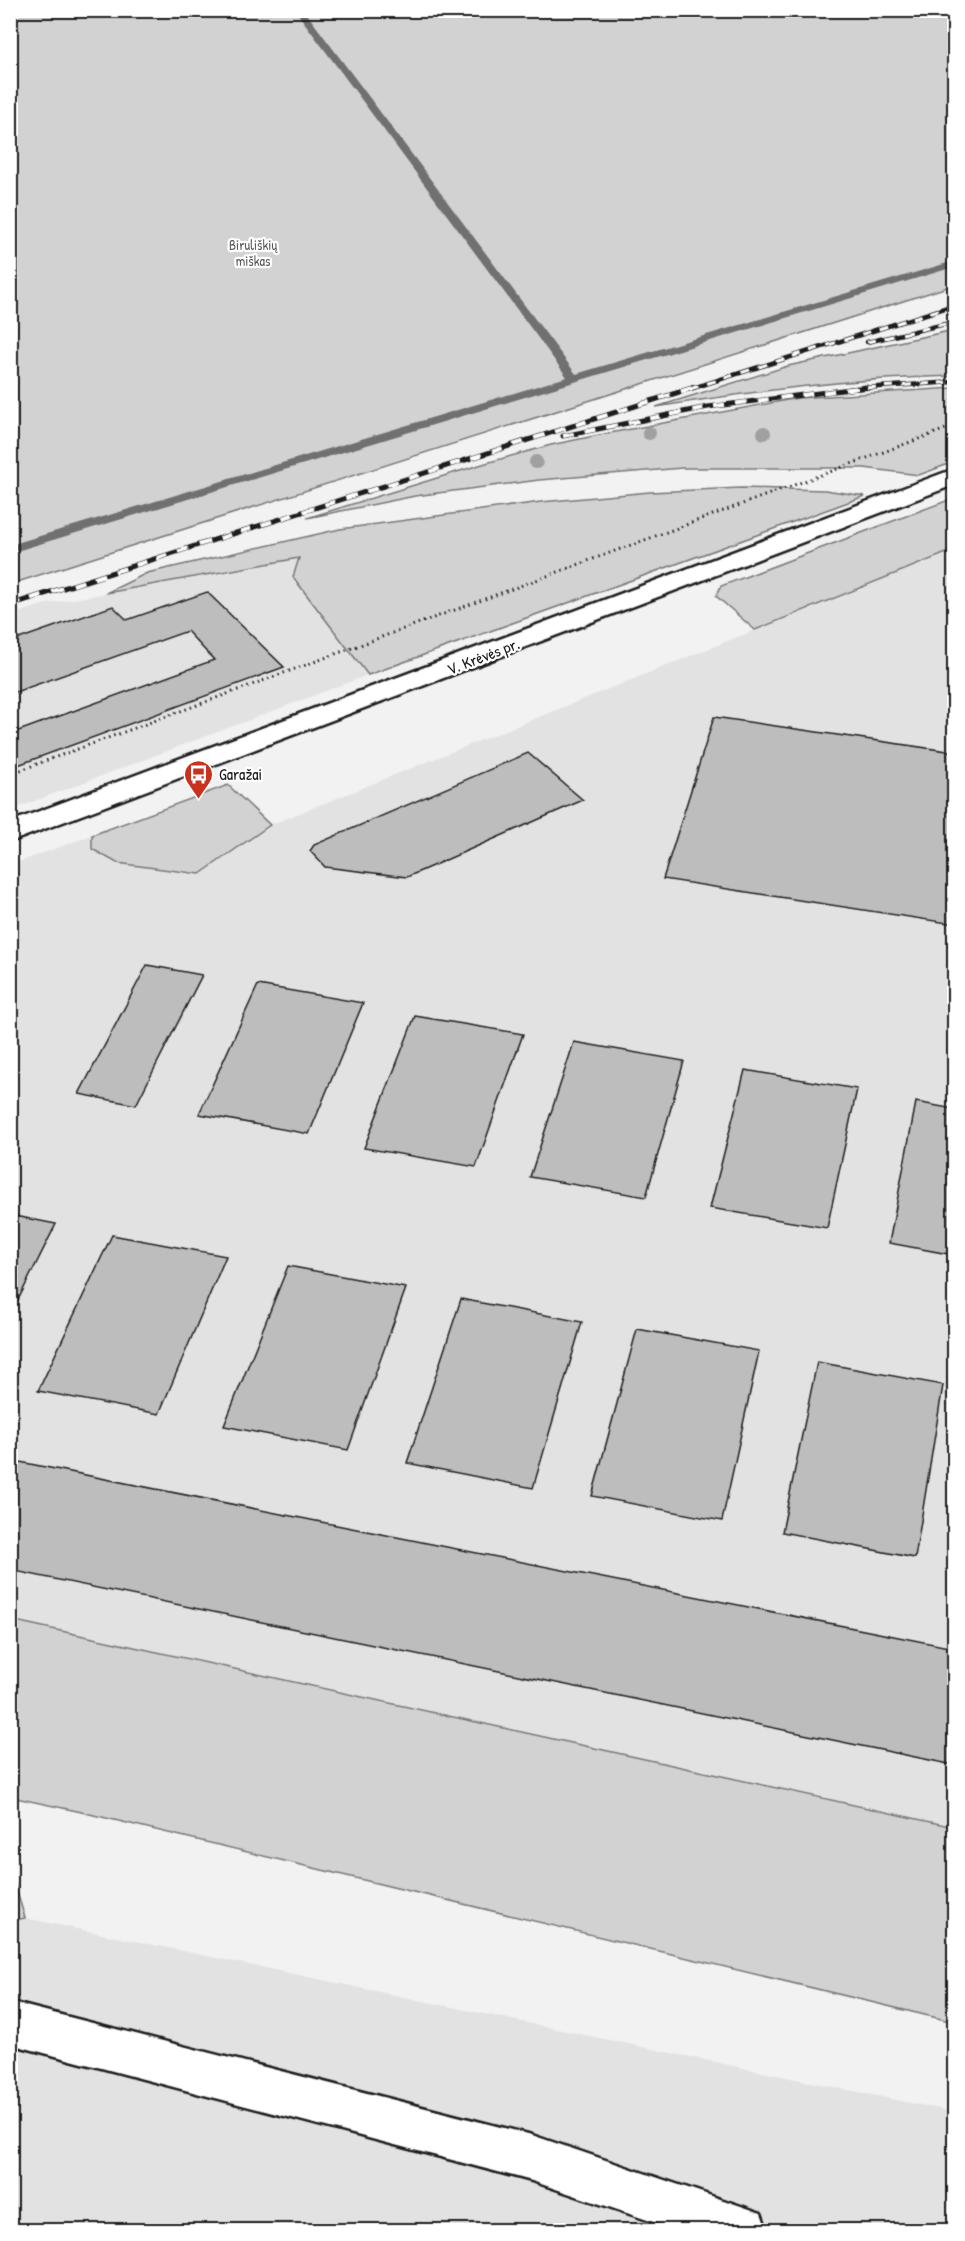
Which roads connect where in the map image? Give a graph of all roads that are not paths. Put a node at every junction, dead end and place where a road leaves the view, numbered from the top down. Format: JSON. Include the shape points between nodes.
{"nodes":[{"id":1,"x":954,"y":477,"type":"edge"},
{"id":2,"x":10,"y":833,"type":"edge"},
{"id":3,"x":10,"y":2023,"type":"edge"},
{"id":4,"x":744,"y":2230,"type":"edge"}],
"edges":[{"from":1,"to":2,"type":"street","name":"V. Krėvės pr."},
{"from":3,"to":4,"type":"street","via":[[532,2158]]}]}
